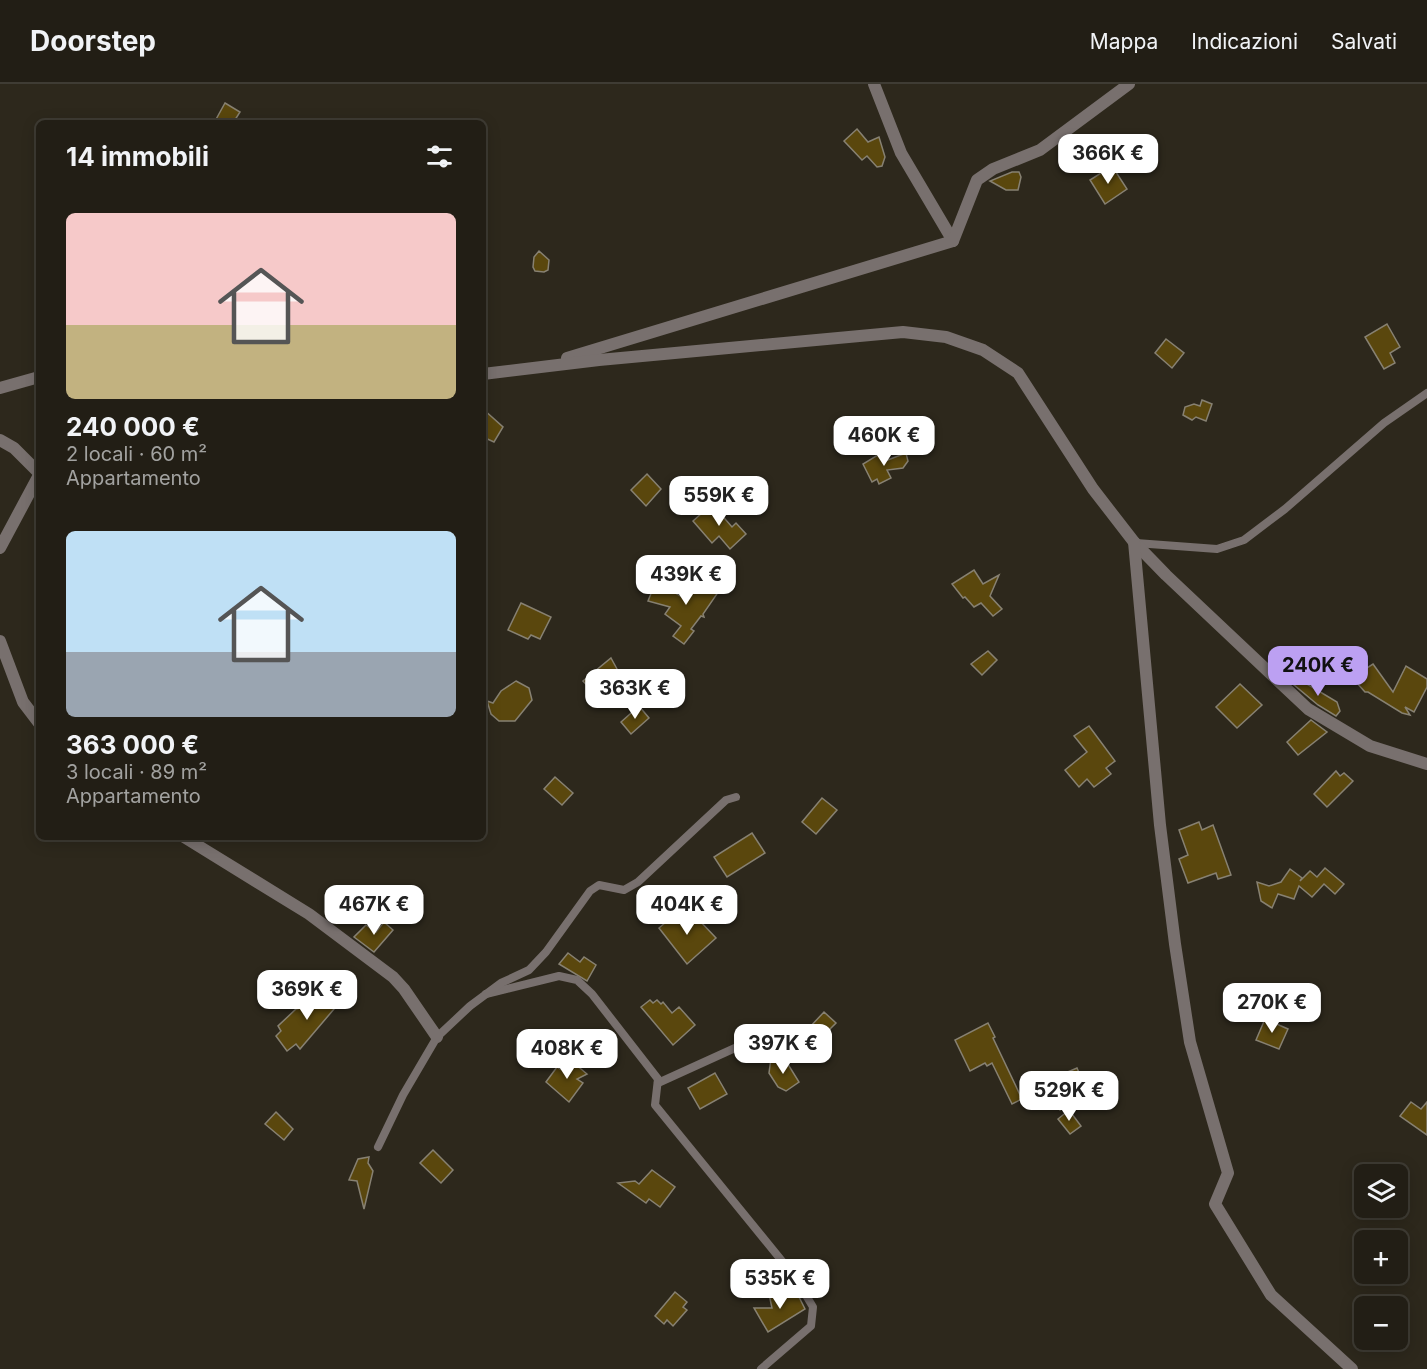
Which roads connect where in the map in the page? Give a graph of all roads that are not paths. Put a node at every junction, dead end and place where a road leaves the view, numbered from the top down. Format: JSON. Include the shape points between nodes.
{"nodes":[{"id":1,"x":874,"y":84,"type":"edge"},
{"id":2,"x":1129,"y":84,"type":"edge"},
{"id":3,"x":952,"y":241,"type":"junction"},
{"id":4,"x":534,"y":368,"type":"junction"},
{"id":5,"x":486,"y":374,"type":"edge"},
{"id":6,"x":36,"y":378,"type":"edge"},
{"id":7,"x":0,"y":388,"type":"edge"},
{"id":8,"x":1427,"y":393,"type":"edge"},
{"id":9,"x":0,"y":440,"type":"edge"},
{"id":10,"x":36,"y":471,"type":"edge"},
{"id":11,"x":36,"y":480,"type":"edge"},
{"id":12,"x":1134,"y":543,"type":"junction"},
{"id":13,"x":0,"y":548,"type":"edge"},
{"id":14,"x":0,"y":641,"type":"edge"},
{"id":15,"x":36,"y":719,"type":"edge"},
{"id":16,"x":1427,"y":764,"type":"edge"},
{"id":17,"x":736,"y":796,"type":"dead end"},
{"id":18,"x":189,"y":840,"type":"edge"},
{"id":19,"x":486,"y":994,"type":"junction"},
{"id":20,"x":437,"y":1037,"type":"junction"},
{"id":21,"x":735,"y":1048,"type":"dead end"},
{"id":22,"x":658,"y":1083,"type":"junction"},
{"id":23,"x":378,"y":1147,"type":"dead end"},
{"id":24,"x":761,"y":1369,"type":"edge"},
{"id":25,"x":1352,"y":1369,"type":"edge"}],
"edges":[{"from":1,"to":3,"type":"street","via":[[901,153]]},
{"from":2,"to":3,"type":"street","via":[[1040,150],[993,168],[977,180]]},
{"from":3,"to":4,"type":"street"},
{"from":4,"to":5,"type":"street"},
{"from":4,"to":12,"type":"street","via":[[903,332],[946,337],[983,350],[1018,373],[1093,489]]},
{"from":6,"to":7,"type":"street"},
{"from":8,"to":12,"type":"lane","via":[[1383,423],[1244,540],[1217,549]]},
{"from":9,"to":10,"type":"street","via":[[14,448]]},
{"from":11,"to":13,"type":"street"},
{"from":12,"to":16,"type":"street","via":[[1308,709],[1370,746]]},
{"from":12,"to":25,"type":"street","via":[[1175,944],[1190,1042],[1228,1173],[1215,1204],[1271,1295]]},
{"from":14,"to":15,"type":"street","via":[[23,702]]},
{"from":17,"to":19,"type":"lane","via":[[726,800],[638,882],[624,890],[599,885],[590,891],[529,970]]},
{"from":18,"to":20,"type":"street","via":[[309,914],[393,978]]},
{"from":19,"to":20,"type":"lane"},
{"from":19,"to":22,"type":"lane","via":[[559,976],[577,980],[592,994]]},
{"from":20,"to":23,"type":"lane"},
{"from":21,"to":22,"type":"lane"},
{"from":22,"to":24,"type":"lane","via":[[655,1105],[795,1277],[813,1307],[811,1326]]}]}
